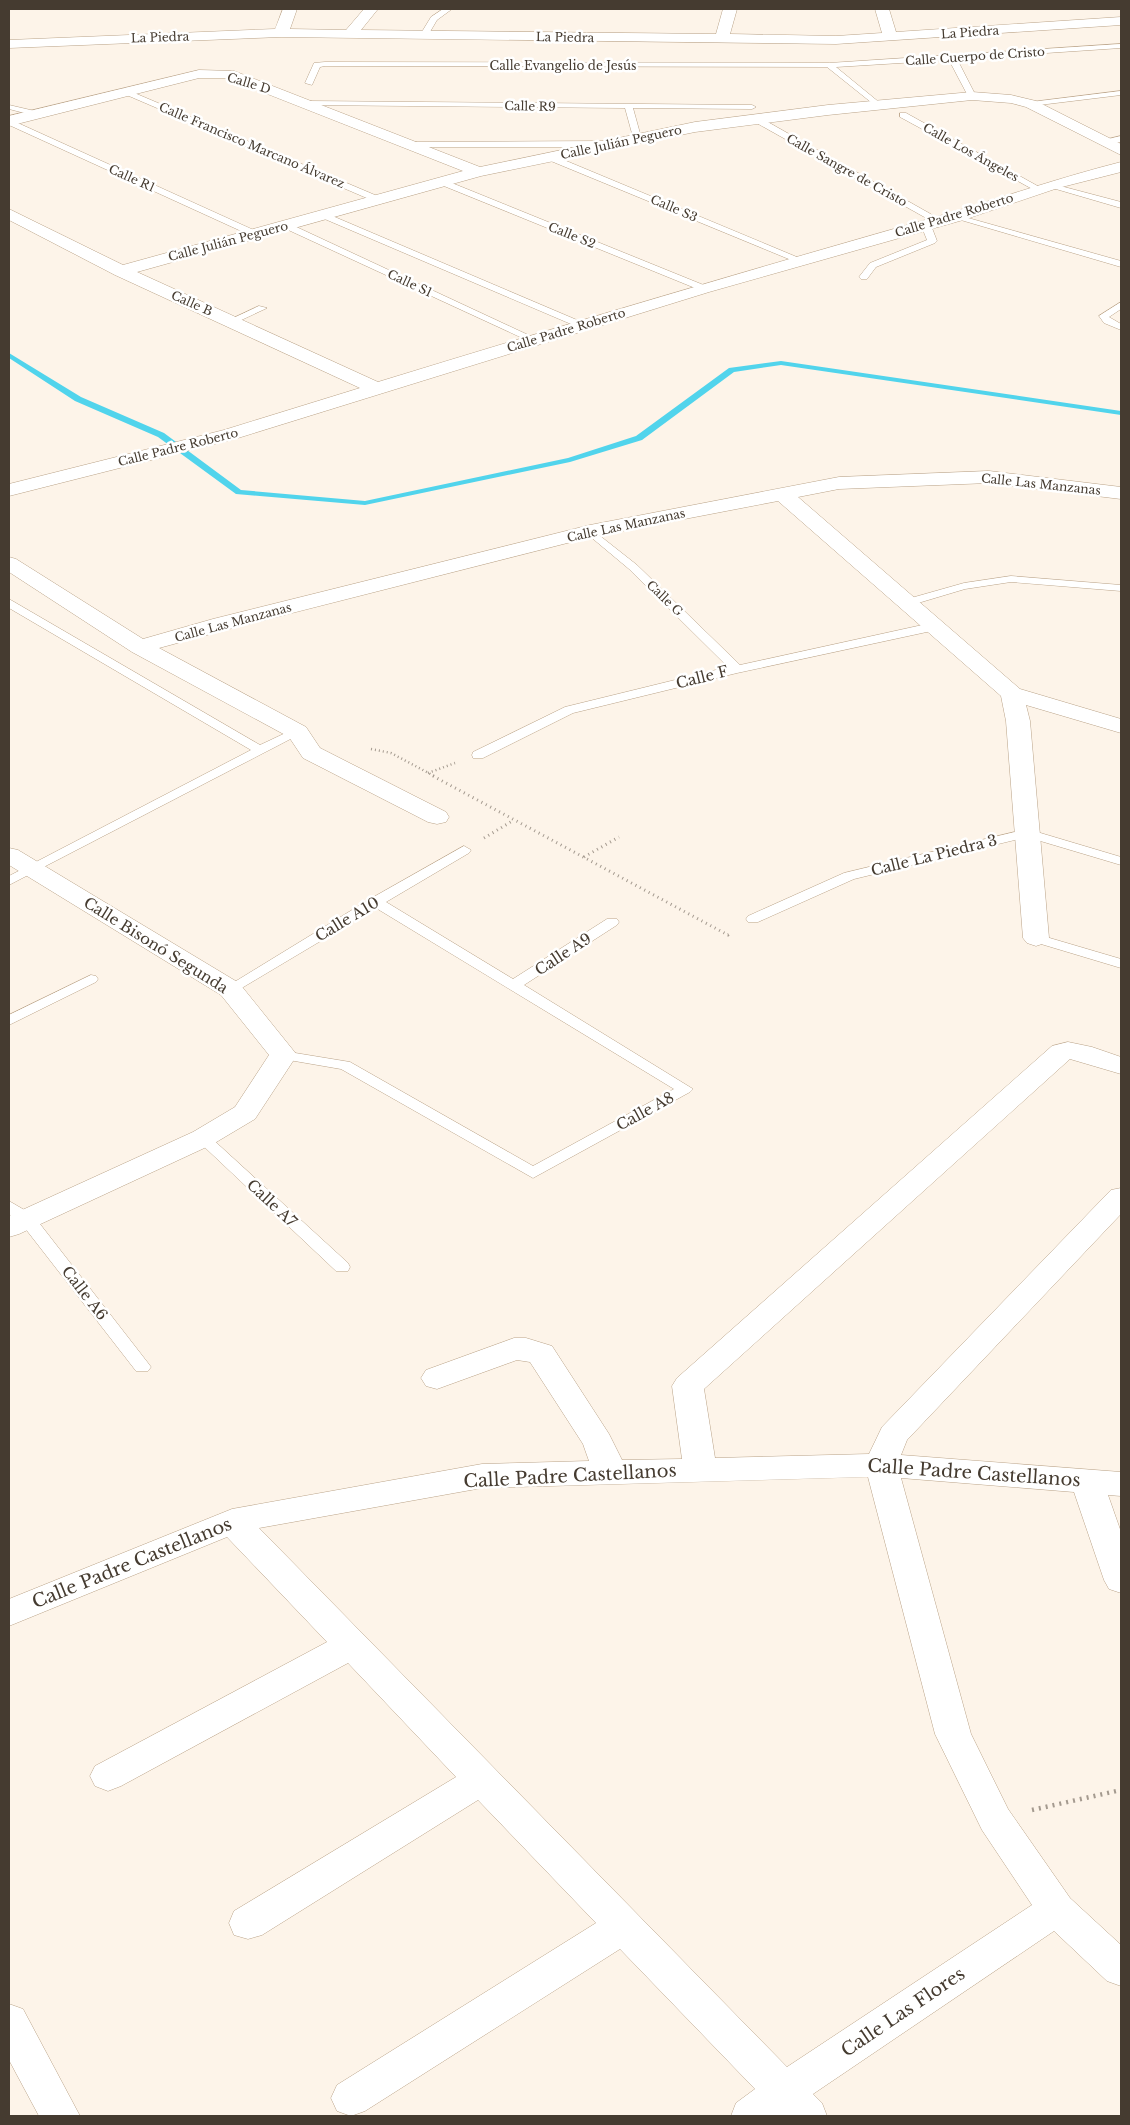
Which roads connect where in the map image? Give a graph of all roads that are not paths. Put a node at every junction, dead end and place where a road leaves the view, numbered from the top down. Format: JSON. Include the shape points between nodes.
{"nodes":[{"id":1,"x":290,"y":9,"type":"edge"},
{"id":2,"x":371,"y":9,"type":"edge"},
{"id":3,"x":448,"y":9,"type":"edge"},
{"id":4,"x":730,"y":9,"type":"edge"},
{"id":5,"x":882,"y":9,"type":"edge"},
{"id":6,"x":1121,"y":21,"type":"edge"},
{"id":7,"x":281,"y":33,"type":"junction"},
{"id":8,"x":349,"y":35,"type":"junction"},
{"id":9,"x":424,"y":35,"type":"junction"},
{"id":10,"x":891,"y":38,"type":"junction"},
{"id":11,"x":720,"y":40,"type":"junction"},
{"id":12,"x":9,"y":44,"type":"edge"},
{"id":13,"x":1121,"y":46,"type":"edge"},
{"id":14,"x":952,"y":57,"type":"junction"},
{"id":15,"x":828,"y":64,"type":"junction"},
{"id":16,"x":309,"y":83,"type":"dead end"},
{"id":17,"x":125,"y":91,"type":"junction"},
{"id":18,"x":1121,"y":93,"type":"edge"},
{"id":19,"x":972,"y":96,"type":"junction"},
{"id":20,"x":308,"y":104,"type":"junction"},
{"id":21,"x":1031,"y":104,"type":"junction"},
{"id":22,"x":877,"y":105,"type":"junction"},
{"id":23,"x":9,"y":107,"type":"edge"},
{"id":24,"x":629,"y":107,"type":"junction"},
{"id":25,"x":693,"y":107,"type":"junction"},
{"id":26,"x":754,"y":113,"type":"junction"},
{"id":27,"x":36,"y":114,"type":"junction"},
{"id":28,"x":904,"y":115,"type":"dead end"},
{"id":29,"x":9,"y":122,"type":"edge"},
{"id":30,"x":695,"y":127,"type":"junction"},
{"id":31,"x":637,"y":137,"type":"junction"},
{"id":32,"x":1121,"y":138,"type":"edge"},
{"id":33,"x":1104,"y":141,"type":"junction"},
{"id":34,"x":606,"y":144,"type":"junction"},
{"id":35,"x":413,"y":145,"type":"junction"},
{"id":36,"x":1121,"y":150,"type":"edge"},
{"id":37,"x":549,"y":157,"type":"junction"},
{"id":38,"x":1121,"y":166,"type":"edge"},
{"id":39,"x":479,"y":172,"type":"junction"},
{"id":40,"x":442,"y":182,"type":"junction"},
{"id":41,"x":1045,"y":187,"type":"junction"},
{"id":42,"x":379,"y":200,"type":"junction"},
{"id":43,"x":1121,"y":205,"type":"edge"},
{"id":44,"x":9,"y":214,"type":"edge"},
{"id":45,"x":323,"y":215,"type":"junction"},
{"id":46,"x":957,"y":216,"type":"junction"},
{"id":47,"x":930,"y":223,"type":"junction"},
{"id":48,"x":286,"y":226,"type":"junction"},
{"id":49,"x":256,"y":234,"type":"junction"},
{"id":50,"x":799,"y":260,"type":"junction"},
{"id":51,"x":1121,"y":264,"type":"edge"},
{"id":52,"x":121,"y":271,"type":"junction"},
{"id":53,"x":864,"y":277,"type":"dead end"},
{"id":54,"x":703,"y":288,"type":"junction"},
{"id":55,"x":1121,"y":306,"type":"edge"},
{"id":56,"x":262,"y":308,"type":"dead end"},
{"id":57,"x":232,"y":321,"type":"junction"},
{"id":58,"x":581,"y":325,"type":"junction"},
{"id":59,"x":1121,"y":327,"type":"edge"},
{"id":60,"x":534,"y":340,"type":"junction"},
{"id":61,"x":377,"y":389,"type":"junction"},
{"id":62,"x":9,"y":490,"type":"edge"},
{"id":63,"x":1121,"y":493,"type":"edge"},
{"id":64,"x":782,"y":494,"type":"junction"},
{"id":65,"x":590,"y":532,"type":"junction"},
{"id":66,"x":9,"y":563,"type":"edge"},
{"id":67,"x":1119,"y":588,"type":"edge"},
{"id":68,"x":1121,"y":601,"type":"edge"},
{"id":69,"x":908,"y":602,"type":"junction"},
{"id":70,"x":9,"y":603,"type":"edge"},
{"id":71,"x":936,"y":626,"type":"junction"},
{"id":72,"x":140,"y":647,"type":"junction"},
{"id":73,"x":737,"y":669,"type":"junction"},
{"id":74,"x":1012,"y":694,"type":"junction"},
{"id":75,"x":1121,"y":726,"type":"edge"},
{"id":76,"x":298,"y":732,"type":"junction"},
{"id":77,"x":260,"y":750,"type":"junction"},
{"id":78,"x":478,"y":755,"type":"dead end"},
{"id":79,"x":437,"y":817,"type":"dead end"},
{"id":80,"x":1027,"y":833,"type":"junction"},
{"id":81,"x":464,"y":850,"type":"road end"},
{"id":82,"x":9,"y":855,"type":"edge"},
{"id":83,"x":1121,"y":861,"type":"edge"},
{"id":84,"x":33,"y":870,"type":"junction"},
{"id":85,"x":9,"y":881,"type":"edge"},
{"id":86,"x":375,"y":902,"type":"junction"},
{"id":87,"x":753,"y":919,"type":"road end"},
{"id":88,"x":612,"y":922,"type":"dead end"},
{"id":89,"x":1036,"y":938,"type":"joint"},
{"id":90,"x":1121,"y":964,"type":"edge"},
{"id":91,"x":91,"y":979,"type":"dead end"},
{"id":92,"x":513,"y":986,"type":"junction"},
{"id":93,"x":230,"y":989,"type":"junction"},
{"id":94,"x":9,"y":1021,"type":"edge"},
{"id":95,"x":283,"y":1056,"type":"junction"},
{"id":96,"x":1121,"y":1066,"type":"edge"},
{"id":97,"x":203,"y":1138,"type":"junction"},
{"id":98,"x":1121,"y":1197,"type":"edge"},
{"id":99,"x":15,"y":1218,"type":"edge"},
{"id":100,"x":342,"y":1267,"type":"dead end"},
{"id":101,"x":142,"y":1367,"type":"dead end"},
{"id":102,"x":437,"y":1378,"type":"dead end"},
{"id":103,"x":881,"y":1465,"type":"junction"},
{"id":104,"x":700,"y":1470,"type":"junction"},
{"id":105,"x":610,"y":1472,"type":"junction"},
{"id":106,"x":1087,"y":1482,"type":"junction"},
{"id":107,"x":1121,"y":1484,"type":"edge"},
{"id":108,"x":232,"y":1521,"type":"junction"},
{"id":109,"x":1121,"y":1580,"type":"edge"},
{"id":110,"x":9,"y":1613,"type":"edge"},
{"id":111,"x":351,"y":1645,"type":"junction"},
{"id":112,"x":108,"y":1776,"type":"dead end"},
{"id":113,"x":481,"y":1780,"type":"junction"},
{"id":114,"x":1056,"y":1909,"type":"junction"},
{"id":115,"x":248,"y":1923,"type":"dead end"},
{"id":116,"x":622,"y":1927,"type":"junction"},
{"id":117,"x":1121,"y":1969,"type":"edge"},
{"id":118,"x":9,"y":2021,"type":"edge"},
{"id":119,"x":351,"y":2098,"type":"dead end"},
{"id":120,"x":795,"y":2104,"type":"edge"},
{"id":121,"x":60,"y":2116,"type":"edge"},
{"id":122,"x":751,"y":2116,"type":"edge"}],
"edges":[{"from":1,"to":7,"type":"street"},
{"from":2,"to":8,"type":"street"},
{"from":3,"to":9,"type":"lane","via":[[434,19]]},
{"from":4,"to":11,"type":"street"},
{"from":5,"to":10,"type":"street"},
{"from":6,"to":10,"type":"street","name":"La Piedra"},
{"from":7,"to":8,"type":"street","name":"La Piedra"},
{"from":7,"to":12,"type":"street","name":"La Piedra"},
{"from":8,"to":9,"type":"street","name":"La Piedra"},
{"from":9,"to":11,"type":"street","name":"La Piedra"},
{"from":10,"to":11,"type":"street","name":"La Piedra"},
{"from":13,"to":14,"type":"lane","name":"Calle Cuerpo de Cristo"},
{"from":14,"to":15,"type":"lane","name":"Calle Cuerpo de Cristo"},
{"from":14,"to":19,"type":"lane"},
{"from":15,"to":16,"type":"lane","name":"Calle Evangelio de Jesús","via":[[325,64],[317,65]]},
{"from":15,"to":22,"type":"lane"},
{"from":17,"to":20,"type":"street","name":"Calle D","via":[[199,74],[229,74]]},
{"from":17,"to":27,"type":"street","name":"Calle D"},
{"from":17,"to":42,"type":"lane","name":"Calle Francisco Marcano Álvarez"},
{"from":18,"to":21,"type":"lane"},
{"from":19,"to":21,"type":"street","name":"Calle Julián Peguero"},
{"from":19,"to":22,"type":"street","name":"Calle Julián Peguero"},
{"from":20,"to":24,"type":"lane","name":"Calle R9"},
{"from":20,"to":35,"type":"street","name":"Calle D"},
{"from":21,"to":33,"type":"street","name":"Calle Julián Peguero"},
{"from":22,"to":26,"type":"street","name":"Calle Julián Peguero"},
{"from":23,"to":27,"type":"lane"},
{"from":24,"to":25,"type":"lane","name":"Calle R9"},
{"from":24,"to":31,"type":"lane"},
{"from":25,"to":26,"type":"lane","name":"Calle R9"},
{"from":25,"to":30,"type":"lane"},
{"from":26,"to":30,"type":"street","name":"Calle Julián Peguero"},
{"from":26,"to":47,"type":"lane","name":"Calle Sangre de Cristo"},
{"from":27,"to":29,"type":"street","name":"Calle D"},
{"from":28,"to":41,"type":"lane","name":"Calle Los Ángeles"},
{"from":29,"to":49,"type":"lane","name":"Calle R1"},
{"from":30,"to":31,"type":"street","name":"Calle Julián Peguero"},
{"from":31,"to":34,"type":"street","name":"Calle Julián Peguero"},
{"from":32,"to":33,"type":"lane"},
{"from":33,"to":36,"type":"street","name":"Calle Julián Peguero"},
{"from":34,"to":35,"type":"lane"},
{"from":34,"to":37,"type":"street","name":"Calle Julián Peguero"},
{"from":35,"to":39,"type":"street","name":"Calle D"},
{"from":37,"to":39,"type":"street","name":"Calle Julián Peguero"},
{"from":37,"to":50,"type":"lane","name":"Calle S3"},
{"from":38,"to":41,"type":"street","name":"Calle Padre Roberto"},
{"from":39,"to":40,"type":"street","name":"Calle Julián Peguero"},
{"from":40,"to":42,"type":"street","name":"Calle Julián Peguero"},
{"from":40,"to":54,"type":"lane","name":"Calle S2"},
{"from":41,"to":43,"type":"lane","name":"Calle Los Ángeles"},
{"from":41,"to":46,"type":"street","name":"Calle Padre Roberto"},
{"from":42,"to":45,"type":"street","name":"Calle Julián Peguero"},
{"from":44,"to":52,"type":"street","name":"Calle B"},
{"from":45,"to":48,"type":"street","name":"Calle Julián Peguero"},
{"from":45,"to":58,"type":"lane"},
{"from":46,"to":47,"type":"street","name":"Calle Padre Roberto"},
{"from":46,"to":51,"type":"lane"},
{"from":47,"to":50,"type":"street","name":"Calle Padre Roberto"},
{"from":47,"to":53,"type":"lane","via":[[927,228],[932,241],[873,265]]},
{"from":48,"to":49,"type":"street","name":"Calle Julián Peguero"},
{"from":48,"to":60,"type":"lane","name":"Calle S1"},
{"from":49,"to":52,"type":"street","name":"Calle Julián Peguero"},
{"from":50,"to":54,"type":"street","name":"Calle Padre Roberto"},
{"from":52,"to":57,"type":"street","name":"Calle B"},
{"from":54,"to":58,"type":"street","name":"Calle Padre Roberto"},
{"from":55,"to":59,"type":"lane","via":[[1104,316],[1107,321]]},
{"from":56,"to":57,"type":"lane"},
{"from":57,"to":61,"type":"street","name":"Calle B"},
{"from":58,"to":60,"type":"street","name":"Calle Padre Roberto"},
{"from":60,"to":61,"type":"street","name":"Calle Padre Roberto"},
{"from":61,"to":62,"type":"street","name":"Calle Padre Roberto","via":[[231,434]]},
{"from":63,"to":64,"type":"street","name":"Calle Las Manzanas","via":[[988,477],[839,484]]},
{"from":64,"to":65,"type":"street","name":"Calle Las Manzanas"},
{"from":64,"to":69,"type":"street"},
{"from":65,"to":72,"type":"street","name":"Calle Las Manzanas"},
{"from":65,"to":73,"type":"lane","name":"Calle G","via":[[633,567]]},
{"from":66,"to":72,"type":"street"},
{"from":67,"to":68,"type":"lane"},
{"from":67,"to":69,"type":"lane","via":[[1010,579],[964,586]]},
{"from":69,"to":71,"type":"street"},
{"from":70,"to":77,"type":"lane"},
{"from":71,"to":73,"type":"lane","name":"Calle F"},
{"from":71,"to":74,"type":"street"},
{"from":72,"to":76,"type":"street"},
{"from":73,"to":78,"type":"lane","name":"Calle F","via":[[569,710]]},
{"from":74,"to":75,"type":"street"},
{"from":74,"to":80,"type":"street","via":[[1018,721]]},
{"from":76,"to":77,"type":"lane"},
{"from":76,"to":79,"type":"street","via":[[312,753]]},
{"from":77,"to":84,"type":"lane"},
{"from":80,"to":83,"type":"lane"},
{"from":80,"to":87,"type":"lane","name":"Calle La Piedra 3","via":[[849,876]]},
{"from":80,"to":89,"type":"street"},
{"from":81,"to":86,"type":"lane","name":"Calle A10"},
{"from":82,"to":84,"type":"street","name":"Calle Bisonó Segunda"},
{"from":84,"to":85,"type":"lane"},
{"from":84,"to":93,"type":"street","name":"Calle Bisonó Segunda"},
{"from":86,"to":92,"type":"lane","name":"Calle A8"},
{"from":86,"to":93,"type":"lane","name":"Calle A10"},
{"from":88,"to":92,"type":"lane","name":"Calle A9"},
{"from":89,"to":90,"type":"lane"},
{"from":91,"to":94,"type":"lane"},
{"from":92,"to":95,"type":"lane","name":"Calle A8","via":[[685,1089],[533,1173],[345,1065]]},
{"from":93,"to":95,"type":"street","name":"Calle Bisonó Segunda"},
{"from":95,"to":97,"type":"street","via":[[245,1113]]},
{"from":96,"to":104,"type":"street","via":[[1068,1050],[688,1386]]},
{"from":97,"to":99,"type":"street"},
{"from":97,"to":100,"type":"lane","name":"Calle A7"},
{"from":98,"to":103,"type":"street","via":[[893,1435]]},
{"from":99,"to":101,"type":"lane","name":"Calle A6"},
{"from":102,"to":105,"type":"street","via":[[514,1349],[541,1354],[598,1442]]},
{"from":103,"to":104,"type":"street","name":"Calle Padre Castellanos"},
{"from":103,"to":106,"type":"street","name":"Calle Padre Castellanos"},
{"from":103,"to":114,"type":"street","via":[[953,1734],[995,1819]]},
{"from":104,"to":105,"type":"street","name":"Calle Padre Castellanos"},
{"from":105,"to":108,"type":"street","name":"Calle Padre Castellanos","via":[[482,1476]]},
{"from":106,"to":107,"type":"street","name":"Calle Padre Castellanos"},
{"from":106,"to":109,"type":"street"},
{"from":108,"to":110,"type":"street","name":"Calle Padre Castellanos"},
{"from":108,"to":111,"type":"street"},
{"from":111,"to":112,"type":"street"},
{"from":111,"to":113,"type":"street"},
{"from":113,"to":115,"type":"street"},
{"from":113,"to":116,"type":"street"},
{"from":114,"to":117,"type":"street"},
{"from":114,"to":120,"type":"street","name":"Calle Las Flores"},
{"from":116,"to":119,"type":"street"},
{"from":116,"to":120,"type":"street"},
{"from":118,"to":121,"type":"street"},
{"from":120,"to":122,"type":"street","name":"Calle Las Flores"}]}
